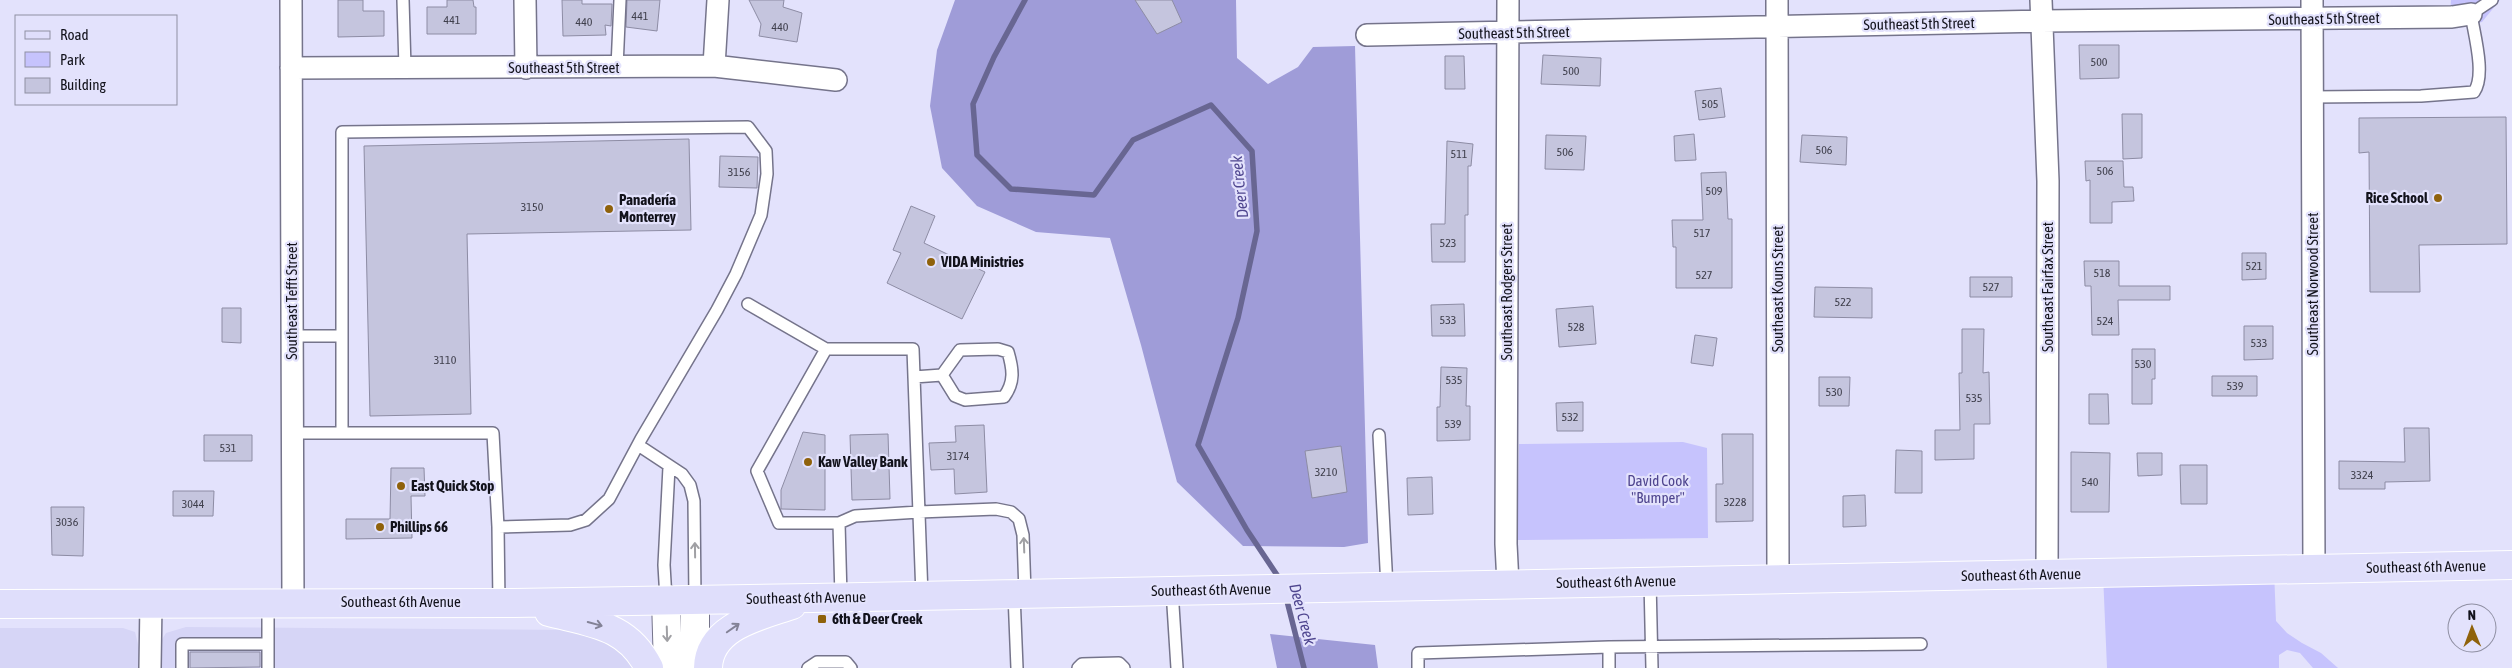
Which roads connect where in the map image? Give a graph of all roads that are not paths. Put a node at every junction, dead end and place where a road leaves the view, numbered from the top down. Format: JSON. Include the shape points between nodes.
{"nodes":[{"id":1,"x":291,"y":0,"type":"edge"},
{"id":2,"x":403,"y":0,"type":"edge"},
{"id":3,"x":525,"y":0,"type":"edge"},
{"id":4,"x":620,"y":0,"type":"edge"},
{"id":5,"x":718,"y":0,"type":"edge"},
{"id":6,"x":1508,"y":0,"type":"edge"},
{"id":7,"x":1777,"y":0,"type":"edge"},
{"id":8,"x":2492,"y":0,"type":"edge"},
{"id":9,"x":2041,"y":10,"type":"edge"},
{"id":10,"x":2312,"y":10,"type":"edge"},
{"id":11,"x":2471,"y":14,"type":"junction"},
{"id":12,"x":1777,"y":27,"type":"junction"},
{"id":13,"x":1508,"y":34,"type":"junction"},
{"id":14,"x":1367,"y":35,"type":"dead end"},
{"id":15,"x":714,"y":66,"type":"junction"},
{"id":16,"x":617,"y":67,"type":"junction"},
{"id":17,"x":291,"y":68,"type":"junction"},
{"id":18,"x":405,"y":68,"type":"junction"},
{"id":19,"x":526,"y":68,"type":"junction"},
{"id":20,"x":836,"y":80,"type":"dead end"},
{"id":21,"x":2312,"y":97,"type":"junction"},
{"id":22,"x":748,"y":304,"type":"dead end"},
{"id":23,"x":293,"y":336,"type":"junction"},
{"id":24,"x":342,"y":336,"type":"junction"},
{"id":25,"x":826,"y":349,"type":"junction"},
{"id":26,"x":942,"y":375,"type":"junction"},
{"id":27,"x":914,"y":377,"type":"junction"},
{"id":28,"x":293,"y":433,"type":"junction"},
{"id":29,"x":342,"y":433,"type":"junction"},
{"id":30,"x":1379,"y":435,"type":"dead end"},
{"id":31,"x":638,"y":445,"type":"junction"},
{"id":32,"x":669,"y":467,"type":"junction"},
{"id":33,"x":919,"y":512,"type":"junction"},
{"id":34,"x":839,"y":523,"type":"junction"},
{"id":35,"x":498,"y":527,"type":"junction"},
{"id":36,"x":2512,"y":565,"type":"edge"},
{"id":37,"x":2314,"y":569,"type":"junction"},
{"id":38,"x":2047,"y":575,"type":"junction"},
{"id":39,"x":1778,"y":579,"type":"junction"},
{"id":40,"x":1650,"y":581,"type":"junction"},
{"id":41,"x":1508,"y":584,"type":"junction"},
{"id":42,"x":1387,"y":587,"type":"junction"},
{"id":43,"x":1172,"y":590,"type":"junction"},
{"id":44,"x":1020,"y":594,"type":"junction"},
{"id":45,"x":922,"y":596,"type":"junction"},
{"id":46,"x":812,"y":598,"type":"junction"},
{"id":47,"x":842,"y":598,"type":"junction"},
{"id":48,"x":695,"y":599,"type":"junction"},
{"id":49,"x":666,"y":600,"type":"junction"},
{"id":50,"x":151,"y":602,"type":"junction"},
{"id":51,"x":280,"y":602,"type":"junction"},
{"id":52,"x":507,"y":603,"type":"junction"},
{"id":53,"x":0,"y":604,"type":"edge"},
{"id":54,"x":268,"y":644,"type":"junction"},
{"id":55,"x":1921,"y":644,"type":"dead end"},
{"id":56,"x":1609,"y":648,"type":"junction"},
{"id":57,"x":1652,"y":648,"type":"junction"},
{"id":58,"x":150,"y":668,"type":"edge"},
{"id":59,"x":182,"y":668,"type":"edge"},
{"id":60,"x":268,"y":668,"type":"edge"},
{"id":61,"x":650,"y":668,"type":"edge"},
{"id":62,"x":668,"y":668,"type":"edge"},
{"id":63,"x":695,"y":668,"type":"edge"},
{"id":64,"x":708,"y":668,"type":"edge"},
{"id":65,"x":808,"y":668,"type":"edge"},
{"id":66,"x":851,"y":668,"type":"edge"},
{"id":67,"x":1017,"y":668,"type":"edge"},
{"id":68,"x":1078,"y":668,"type":"edge"},
{"id":69,"x":1124,"y":668,"type":"edge"},
{"id":70,"x":1177,"y":668,"type":"edge"},
{"id":71,"x":1418,"y":668,"type":"edge"},
{"id":72,"x":1609,"y":668,"type":"edge"},
{"id":73,"x":1652,"y":668,"type":"edge"}],
"edges":[{"from":1,"to":17,"type":"street","name":"Southeast Tefft Street"},
{"from":2,"to":18,"type":"lane"},
{"from":3,"to":19,"type":"street"},
{"from":4,"to":16,"type":"lane"},
{"from":5,"to":15,"type":"street"},
{"from":6,"to":13,"type":"street","name":"Southeast Rodgers Street"},
{"from":7,"to":12,"type":"street","name":"Southeast Kouns Street"},
{"from":8,"to":11,"type":"lane"},
{"from":9,"to":10,"type":"street","name":"Southeast 5th Street"},
{"from":9,"to":12,"type":"street","name":"Southeast 5th Street"},
{"from":9,"to":38,"type":"street","name":"Southeast Fairfax Street","via":[[2048,181]]},
{"from":10,"to":11,"type":"street","name":"Southeast 5th Street","via":[[2452,17]]},
{"from":10,"to":21,"type":"street","name":"Southeast Norwood Street"},
{"from":11,"to":21,"type":"lane","via":[[2480,75],[2474,92]]},
{"from":12,"to":13,"type":"street","name":"Southeast 5th Street"},
{"from":12,"to":39,"type":"street","name":"Southeast Kouns Street"},
{"from":13,"to":14,"type":"street","name":"Southeast 5th Street"},
{"from":13,"to":41,"type":"street","name":"Southeast Rodgers Street"},
{"from":15,"to":16,"type":"street","name":"Southeast 5th Street"},
{"from":15,"to":20,"type":"street","name":"Southeast 5th Street"},
{"from":16,"to":19,"type":"street","name":"Southeast 5th Street"},
{"from":17,"to":18,"type":"street","name":"Southeast 5th Street"},
{"from":17,"to":23,"type":"street","name":"Southeast Tefft Street"},
{"from":18,"to":19,"type":"street","name":"Southeast 5th Street"},
{"from":21,"to":37,"type":"street","name":"Southeast Norwood Street"},
{"from":22,"to":25,"type":"lane"},
{"from":23,"to":24,"type":"lane"},
{"from":23,"to":28,"type":"street","name":"Southeast Tefft Street"},
{"from":24,"to":29,"type":"lane"},
{"from":24,"to":31,"type":"lane","via":[[342,132],[748,127],[766,151],[767,174],[761,215],[717,310]]},
{"from":25,"to":27,"type":"lane","via":[[913,349]]},
{"from":25,"to":34,"type":"lane","via":[[757,471],[779,523]]},
{"from":26,"to":26,"type":"lane","via":[[955,396],[965,400],[1004,397],[1014,372],[1008,352],[998,349],[960,350]]},
{"from":26,"to":27,"type":"lane"},
{"from":27,"to":33,"type":"lane"},
{"from":28,"to":29,"type":"lane"},
{"from":28,"to":51,"type":"street","name":"Southeast Tefft Street"},
{"from":29,"to":35,"type":"lane","via":[[493,433]]},
{"from":30,"to":42,"type":"lane"},
{"from":31,"to":32,"type":"lane"},
{"from":31,"to":35,"type":"lane","via":[[609,499],[586,520],[570,525]]},
{"from":48,"to":32,"type":"lane","one_way":true,"via":[[694,501],[682,474]]},
{"from":32,"to":49,"type":"lane","via":[[664,565]]},
{"from":33,"to":34,"type":"lane","via":[[855,516]]},
{"from":44,"to":33,"type":"lane","one_way":true,"via":[[1024,535],[1020,519],[1012,512],[996,509]]},
{"from":33,"to":45,"type":"lane"},
{"from":34,"to":47,"type":"lane"},
{"from":35,"to":52,"type":"lane"},
{"from":36,"to":37,"type":"main road","name":"Southeast 6th Avenue"},
{"from":37,"to":38,"type":"main road","name":"Southeast 6th Avenue"},
{"from":38,"to":39,"type":"main road","name":"Southeast 6th Avenue"},
{"from":39,"to":40,"type":"main road","name":"Southeast 6th Avenue"},
{"from":40,"to":41,"type":"main road","name":"Southeast 6th Avenue"},
{"from":40,"to":57,"type":"lane"},
{"from":41,"to":42,"type":"main road","name":"Southeast 6th Avenue"},
{"from":42,"to":43,"type":"main road","name":"Southeast 6th Avenue"},
{"from":43,"to":44,"type":"main road","name":"Southeast 6th Avenue"},
{"from":43,"to":70,"type":"lane"},
{"from":44,"to":45,"type":"main road","name":"Southeast 6th Avenue"},
{"from":44,"to":67,"type":"lane"},
{"from":45,"to":47,"type":"main road","name":"Southeast 6th Avenue"},
{"from":46,"to":47,"type":"main road","name":"Southeast 6th Avenue"},
{"from":46,"to":48,"type":"main road","name":"Southeast 6th Avenue"},
{"from":64,"to":46,"type":"main road","one_way":true,"via":[[710,654],[717,643],[737,624]]},
{"from":48,"to":49,"type":"main road","name":"Southeast 6th Avenue"},
{"from":48,"to":63,"type":"street"},
{"from":49,"to":52,"type":"main road","name":"Southeast 6th Avenue"},
{"from":49,"to":62,"type":"street","one_way":true},
{"from":50,"to":51,"type":"main road","name":"Southeast 6th Avenue"},
{"from":50,"to":53,"type":"main road","name":"Southeast 6th Avenue"},
{"from":50,"to":58,"type":"street"},
{"from":51,"to":52,"type":"main road","name":"Southeast 6th Avenue"},
{"from":51,"to":54,"type":"lane"},
{"from":52,"to":61,"type":"main road","one_way":true,"via":[[610,628],[637,648]]},
{"from":54,"to":59,"type":"lane","via":[[182,644]]},
{"from":54,"to":60,"type":"lane"},
{"from":55,"to":57,"type":"lane"},
{"from":56,"to":57,"type":"lane"},
{"from":56,"to":71,"type":"lane","via":[[1418,653]]},
{"from":56,"to":72,"type":"lane"},
{"from":57,"to":73,"type":"lane"},
{"from":65,"to":66,"type":"lane","via":[[817,662],[846,662]]},
{"from":68,"to":69,"type":"lane","via":[[1082,664],[1119,663]]}]}
